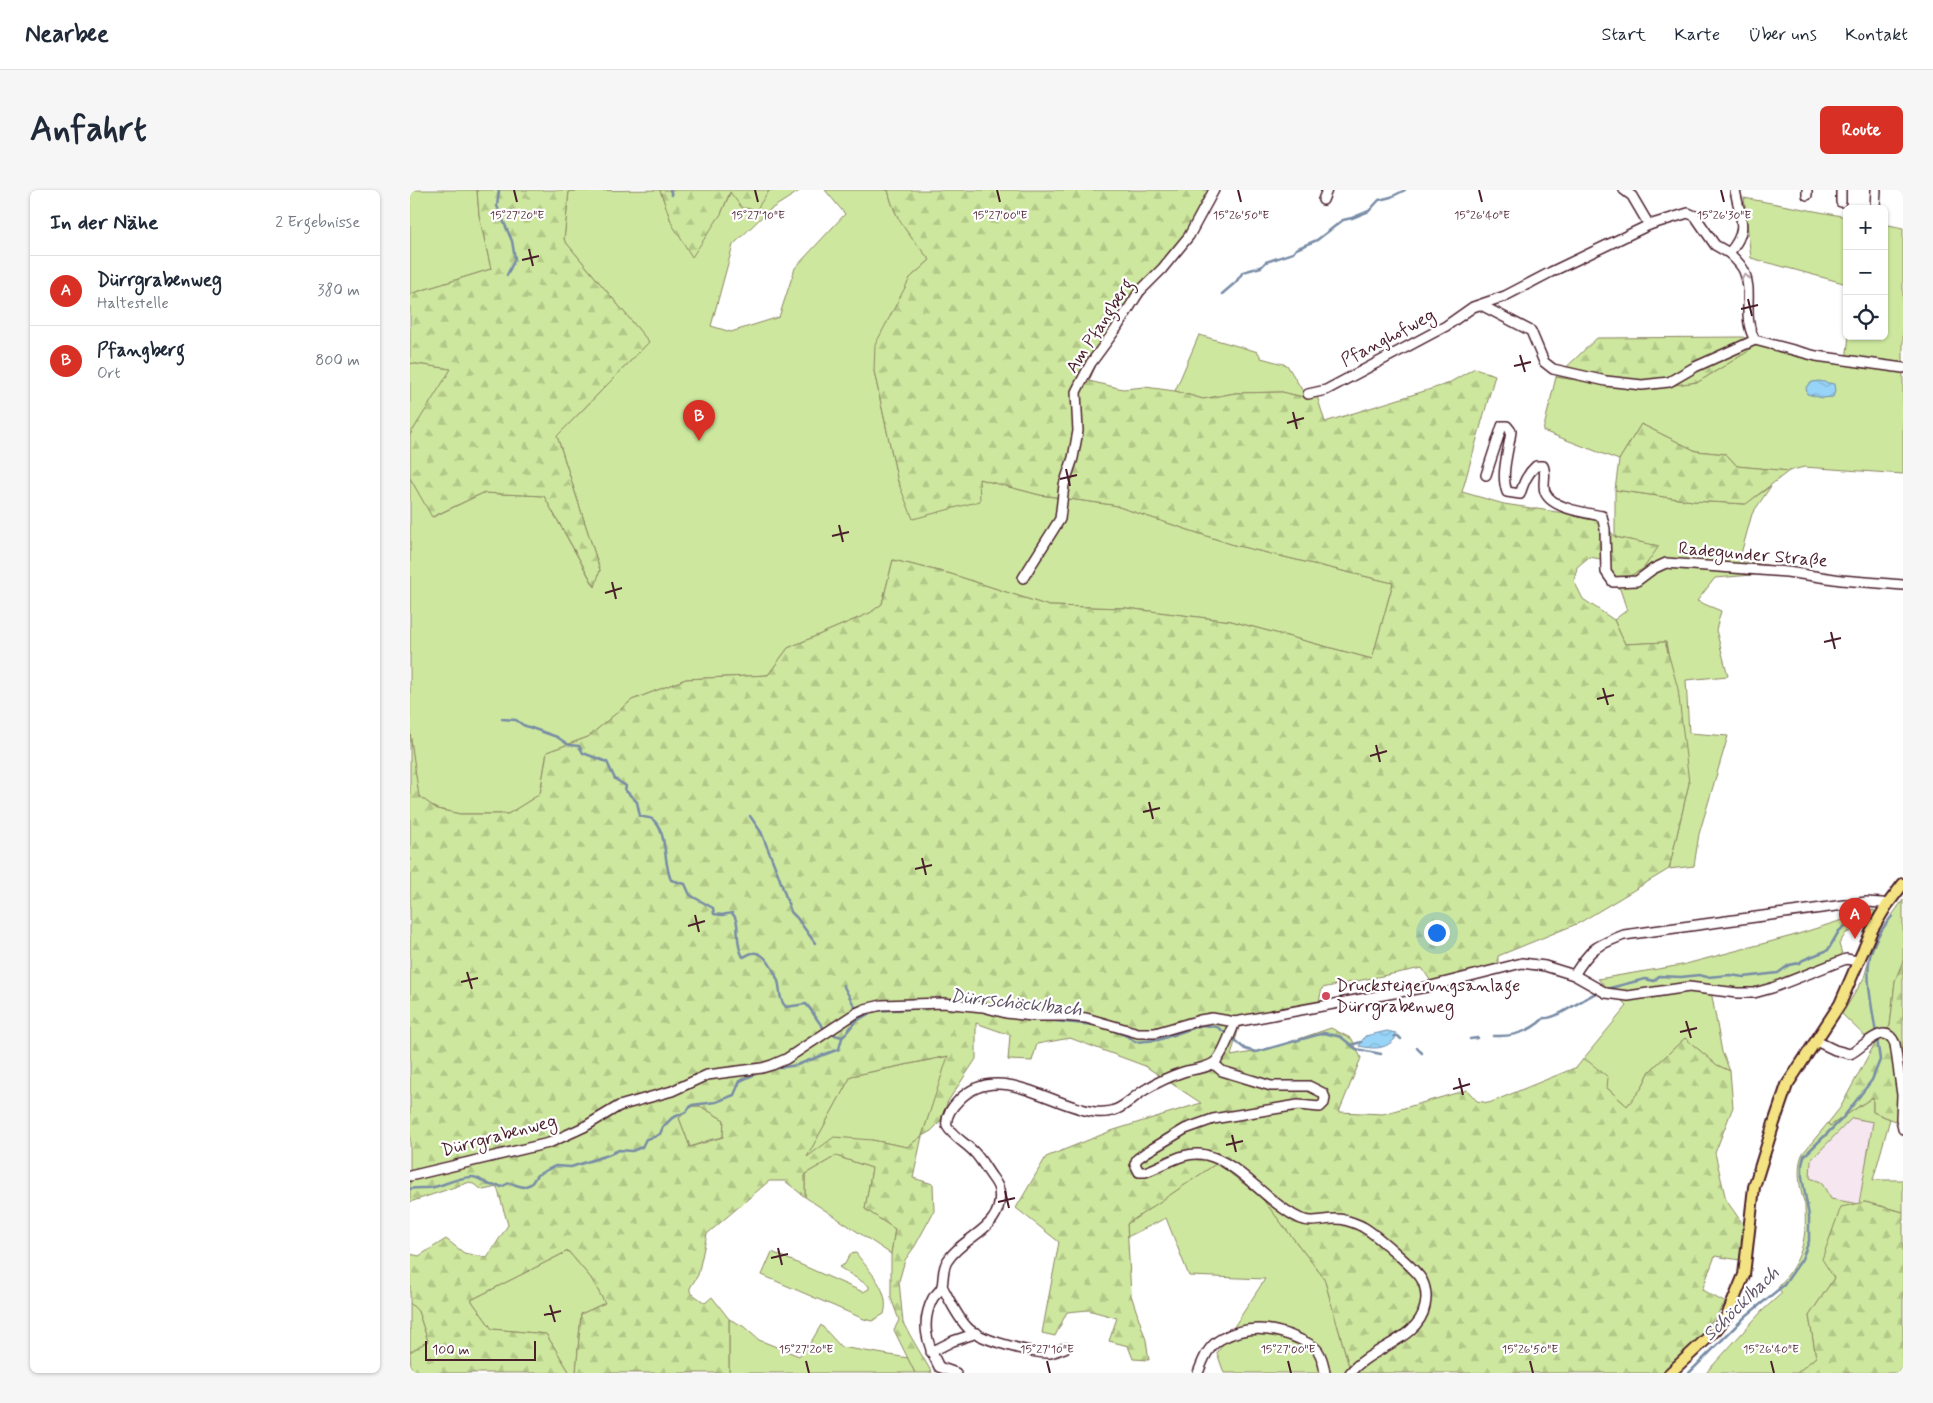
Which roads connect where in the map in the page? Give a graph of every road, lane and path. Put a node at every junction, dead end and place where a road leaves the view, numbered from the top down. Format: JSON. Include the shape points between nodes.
{"nodes":[{"id":1,"x":1214,"y":190,"type":"edge"},
{"id":2,"x":1327,"y":190,"type":"edge"},
{"id":3,"x":1624,"y":190,"type":"edge"},
{"id":4,"x":1735,"y":190,"type":"edge"},
{"id":5,"x":1841,"y":190,"type":"edge"},
{"id":6,"x":1876,"y":190,"type":"edge"},
{"id":7,"x":1323,"y":200,"type":"dead end"},
{"id":8,"x":1841,"y":202,"type":"dead end"},
{"id":9,"x":1875,"y":205,"type":"edge"},
{"id":10,"x":1649,"y":225,"type":"junction"},
{"id":11,"x":1729,"y":253,"type":"junction"},
{"id":12,"x":1481,"y":305,"type":"junction"},
{"id":13,"x":1755,"y":340,"type":"junction"},
{"id":14,"x":1903,"y":368,"type":"edge"},
{"id":15,"x":1308,"y":394,"type":"dead end"},
{"id":16,"x":1486,"y":475,"type":"dead end"},
{"id":17,"x":1023,"y":578,"type":"dead end"},
{"id":18,"x":1903,"y":585,"type":"edge"},
{"id":19,"x":1903,"y":884,"type":"edge"},
{"id":20,"x":1887,"y":905,"type":"junction"},
{"id":21,"x":1858,"y":961,"type":"junction"},
{"id":22,"x":1574,"y":975,"type":"junction"},
{"id":23,"x":1235,"y":1022,"type":"junction"},
{"id":24,"x":1816,"y":1041,"type":"junction"},
{"id":25,"x":1214,"y":1064,"type":"junction"},
{"id":26,"x":1903,"y":1129,"type":"edge"},
{"id":27,"x":410,"y":1176,"type":"edge"},
{"id":28,"x":942,"y":1286,"type":"junction"},
{"id":29,"x":977,"y":1334,"type":"junction"},
{"id":30,"x":1065,"y":1348,"type":"dead end"},
{"id":31,"x":931,"y":1352,"type":"junction"},
{"id":32,"x":938,"y":1370,"type":"edge"},
{"id":33,"x":956,"y":1373,"type":"edge"},
{"id":34,"x":1198,"y":1373,"type":"edge"},
{"id":35,"x":1325,"y":1373,"type":"edge"},
{"id":36,"x":1350,"y":1373,"type":"edge"},
{"id":37,"x":1670,"y":1373,"type":"edge"}],
"edges":[{"from":1,"to":17,"type":"street","name":"Am Pfangberg","via":[[1189,236],[1139,292],[1091,363],[1076,392],[1078,431],[1064,485],[1060,519]]},
{"from":2,"to":7,"type":"street"},
{"from":3,"to":10,"type":"street","via":[[1632,196]]},
{"from":4,"to":11,"type":"street","via":[[1743,232]]},
{"from":5,"to":8,"type":"street"},
{"from":6,"to":9,"type":"street"},
{"from":10,"to":11,"type":"street","name":"Pfanghofweg","via":[[1688,213],[1695,216],[1714,245]]},
{"from":10,"to":12,"type":"street","name":"Pfanghofweg"},
{"from":13,"to":11,"type":"street","name":"Pfanghofweg","one_way":true,"via":[[1748,321],[1744,269]]},
{"from":12,"to":13,"type":"street","via":[[1531,332],[1544,362],[1553,370],[1606,381],[1642,385],[1669,382]]},
{"from":12,"to":15,"type":"street","name":"Pfanghofweg","via":[[1326,390]]},
{"from":13,"to":14,"type":"street","via":[[1816,356]]},
{"from":16,"to":18,"type":"street","name":"Radegunder Straße","via":[[1502,426],[1507,426],[1511,431],[1506,469],[1507,492],[1520,494],[1530,471],[1536,466],[1543,466],[1546,472],[1545,492],[1550,498],[1578,512],[1602,516],[1606,572],[1613,582],[1637,581],[1666,563]]},
{"from":19,"to":20,"type":"main road"},
{"from":20,"to":21,"type":"main road"},
{"from":20,"to":22,"type":"street","via":[[1866,902],[1624,934],[1598,944]]},
{"from":21,"to":22,"type":"street","name":"Dürrgrabenweg","via":[[1846,959],[1754,993],[1689,987],[1613,996]]},
{"from":21,"to":24,"type":"main road","via":[[1840,1004]]},
{"from":22,"to":23,"type":"street","name":"Dürrgrabenweg","via":[[1537,965],[1514,964],[1427,988]]},
{"from":23,"to":25,"type":"street"},
{"from":23,"to":27,"type":"street","name":"Dürrgrabenweg","via":[[1212,1018],[1147,1034],[1086,1018],[1023,1015],[943,1003],[873,1007],[856,1013],[772,1065],[707,1075],[672,1091],[619,1106],[549,1143]]},
{"from":24,"to":26,"type":"street","via":[[1850,1054],[1876,1036],[1887,1034],[1892,1037],[1902,1094]]},
{"from":24,"to":37,"type":"main road","via":[[1788,1085],[1774,1123],[1754,1187],[1744,1275],[1727,1316]]},
{"from":25,"to":28,"type":"street","via":[[1182,1072],[1148,1088],[1119,1109],[1095,1112],[1022,1087],[999,1084],[983,1085],[963,1096],[948,1115],[947,1126],[986,1168],[999,1188],[1000,1202],[988,1226],[948,1260]]},
{"from":25,"to":36,"type":"street","via":[[1222,1071],[1271,1086],[1309,1086],[1323,1093],[1324,1103],[1320,1107],[1298,1106],[1213,1119],[1145,1153],[1137,1159],[1137,1169],[1145,1172],[1182,1156],[1207,1156],[1233,1169],[1302,1220],[1332,1218],[1352,1222],[1369,1230],[1394,1251],[1422,1278],[1427,1292],[1425,1307],[1416,1324],[1406,1333],[1365,1359]]},
{"from":28,"to":29,"type":"street","via":[[968,1329]]},
{"from":28,"to":31,"type":"street","via":[[927,1314],[926,1330]]},
{"from":29,"to":30,"type":"street","via":[[992,1342],[1035,1352],[1051,1353]]},
{"from":29,"to":31,"type":"street"},
{"from":31,"to":32,"type":"street"},
{"from":32,"to":33,"type":"street"},
{"from":34,"to":35,"type":"street","via":[[1208,1350],[1220,1339],[1265,1328],[1306,1342],[1317,1350]]}]}
